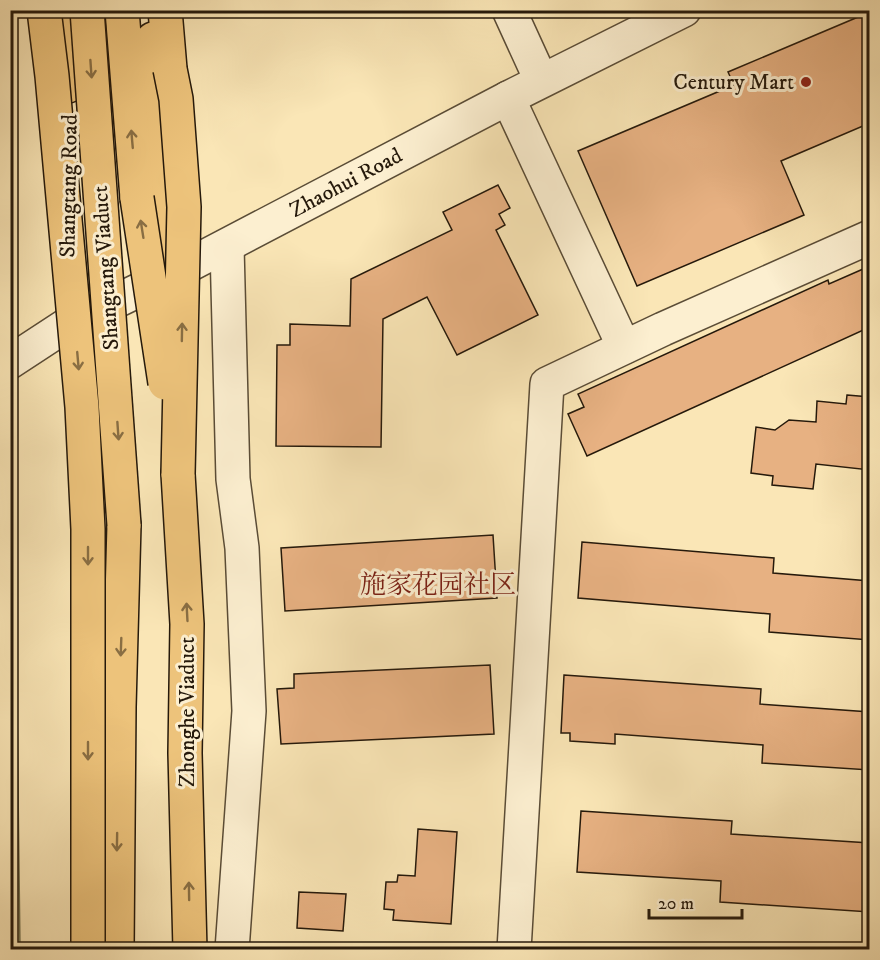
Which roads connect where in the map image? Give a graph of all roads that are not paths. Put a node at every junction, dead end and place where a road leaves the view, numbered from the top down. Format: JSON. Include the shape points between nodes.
{"nodes":[{"id":1,"x":44,"y":10,"type":"edge"},
{"id":2,"x":62,"y":10,"type":"edge"},
{"id":3,"x":87,"y":10,"type":"edge"},
{"id":4,"x":122,"y":10,"type":"edge"},
{"id":5,"x":151,"y":10,"type":"edge"},
{"id":6,"x":165,"y":10,"type":"edge"},
{"id":7,"x":508,"y":10,"type":"edge"},
{"id":8,"x":684,"y":10,"type":"edge"},
{"id":9,"x":541,"y":80,"type":"junction"},
{"id":10,"x":508,"y":98,"type":"junction"},
{"id":11,"x":870,"y":237,"type":"edge"},
{"id":12,"x":226,"y":247,"type":"junction"},
{"id":13,"x":168,"y":276,"type":"junction"},
{"id":14,"x":64,"y":326,"type":"junction"},
{"id":15,"x":624,"y":347,"type":"junction"},
{"id":16,"x":10,"y":362,"type":"edge"},
{"id":17,"x":178,"y":474,"type":"junction"},
{"id":18,"x":124,"y":525,"type":"junction"},
{"id":19,"x":88,"y":646,"type":"junction"},
{"id":20,"x":88,"y":950,"type":"edge"},
{"id":21,"x":117,"y":950,"type":"edge"},
{"id":22,"x":190,"y":950,"type":"edge"},
{"id":23,"x":232,"y":950,"type":"edge"},
{"id":24,"x":514,"y":950,"type":"edge"}],
"edges":[{"from":1,"to":19,"type":"main road","one_way":true,"bridge":true,"via":[[82,407]]},
{"from":2,"to":14,"type":"main road","name":"Shangtang Road","via":[[74,151]]},
{"from":3,"to":18,"type":"main road","name":"Shangtang Viaduct","one_way":true,"bridge":true},
{"from":17,"to":4,"type":"main road","name":"Shangtang Viaduct","one_way":true,"bridge":true,"via":[[137,198]]},
{"from":5,"to":13,"type":"main road"},
{"from":17,"to":6,"type":"main road","one_way":true,"bridge":true,"via":[[184,207]]},
{"from":7,"to":9,"type":"street"},
{"from":8,"to":9,"type":"street","name":"Zhaohui Road"},
{"from":9,"to":10,"type":"street","name":"Zhaohui Road"},
{"from":10,"to":12,"type":"street","name":"Zhaohui Road"},
{"from":10,"to":15,"type":"street"},
{"from":11,"to":15,"type":"street"},
{"from":12,"to":13,"type":"street","name":"Zhaohui Road"},
{"from":12,"to":23,"type":"street","via":[[233,479],[242,548],[249,711]]},
{"from":13,"to":14,"type":"street","name":"Zhaohui Road"},
{"from":14,"to":16,"type":"street","name":"Zhaohui Road"},
{"from":15,"to":24,"type":"street","via":[[547,384]]},
{"from":22,"to":17,"type":"main road","name":"Zhonghe Viaduct","one_way":true,"via":[[185,753],[187,624]]},
{"from":18,"to":19,"type":"main road","bridge":true},
{"from":18,"to":21,"type":"main road","one_way":true},
{"from":19,"to":20,"type":"main road","one_way":true,"bridge":true}]}
